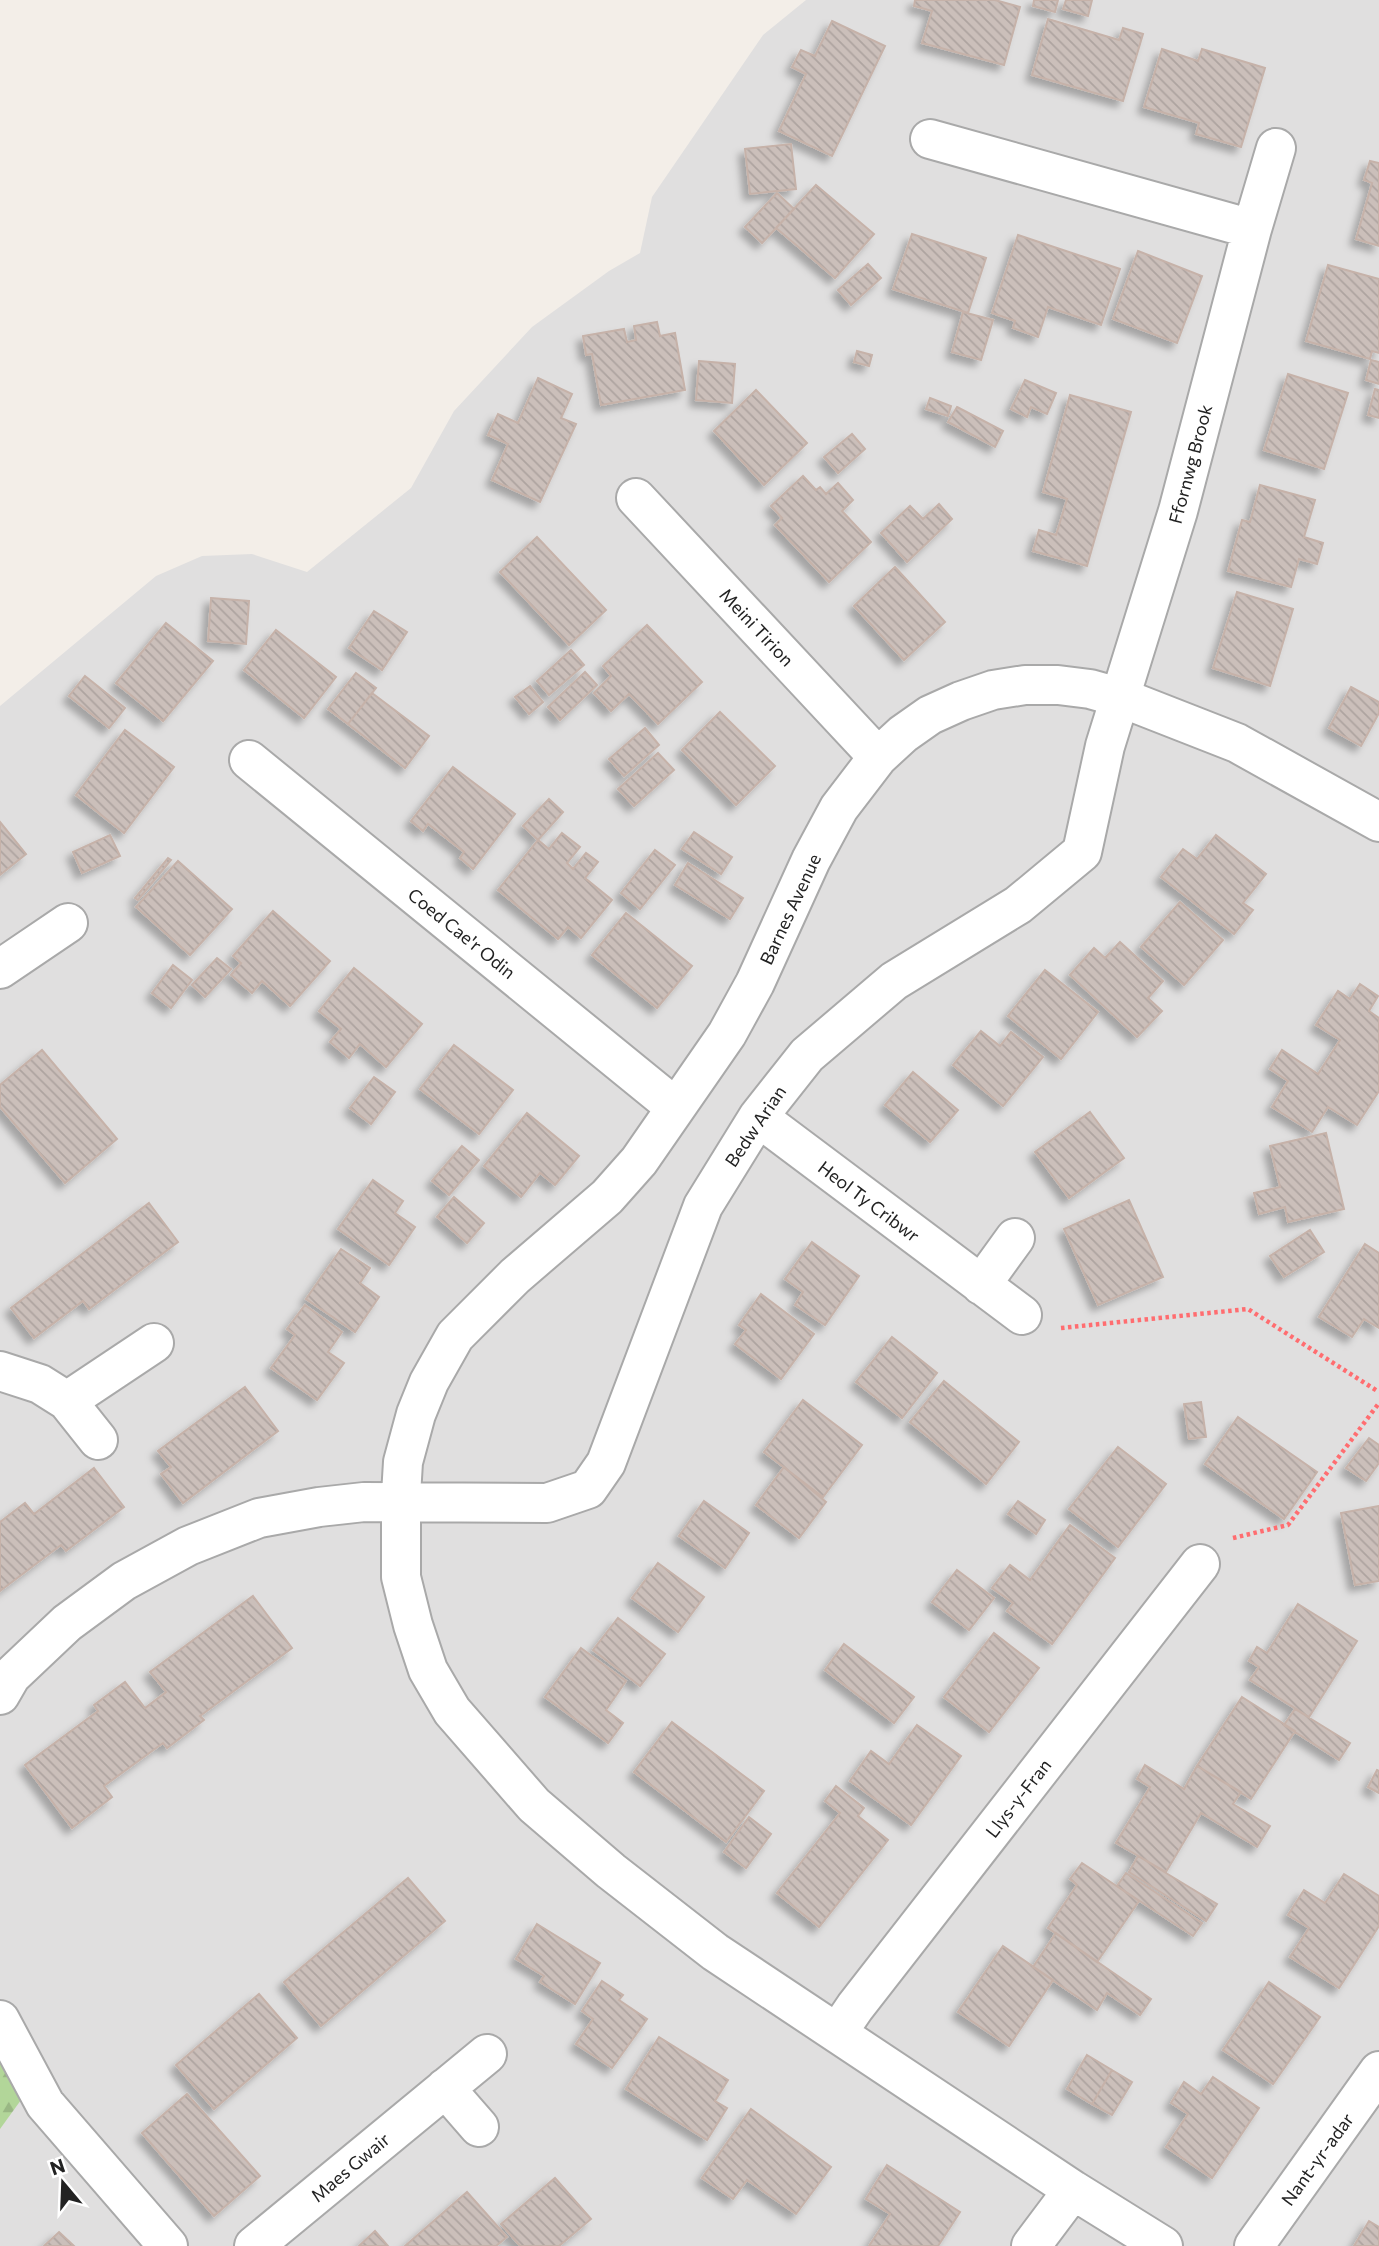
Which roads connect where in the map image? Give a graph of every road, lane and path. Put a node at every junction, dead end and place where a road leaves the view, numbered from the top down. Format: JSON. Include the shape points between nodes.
{"nodes":[{"id":1,"x":930,"y":139,"type":"dead end"},
{"id":2,"x":1276,"y":148,"type":"dead end"},
{"id":3,"x":1252,"y":229,"type":"junction"},
{"id":4,"x":636,"y":498,"type":"dead end"},
{"id":5,"x":1122,"y":698,"type":"junction"},
{"id":6,"x":878,"y":757,"type":"junction"},
{"id":7,"x":249,"y":760,"type":"dead end"},
{"id":8,"x":1379,"y":822,"type":"edge"},
{"id":9,"x":68,"y":923,"type":"dead end"},
{"id":10,"x":0,"y":969,"type":"edge"},
{"id":11,"x":675,"y":1107,"type":"junction"},
{"id":12,"x":758,"y":1117,"type":"junction"},
{"id":13,"x":1015,"y":1238,"type":"dead end"},
{"id":14,"x":981,"y":1285,"type":"junction"},
{"id":15,"x":1021,"y":1315,"type":"joint"},
{"id":16,"x":154,"y":1343,"type":"dead end"},
{"id":17,"x":0,"y":1371,"type":"edge"},
{"id":18,"x":1379,"y":1392,"type":"edge"},
{"id":19,"x":67,"y":1401,"type":"junction"},
{"id":20,"x":1379,"y":1403,"type":"edge"},
{"id":21,"x":98,"y":1440,"type":"dead end"},
{"id":22,"x":402,"y":1504,"type":"junction"},
{"id":23,"x":1200,"y":1564,"type":"joint"},
{"id":24,"x":4,"y":1678,"type":"edge"},
{"id":25,"x":0,"y":2020,"type":"edge"},
{"id":26,"x":838,"y":2032,"type":"junction"},
{"id":27,"x":487,"y":2053,"type":"dead end"},
{"id":28,"x":1379,"y":2071,"type":"edge"},
{"id":29,"x":445,"y":2088,"type":"junction"},
{"id":30,"x":479,"y":2127,"type":"dead end"},
{"id":31,"x":1073,"y":2190,"type":"junction"},
{"id":32,"x":167,"y":2246,"type":"edge"},
{"id":33,"x":254,"y":2246,"type":"edge"},
{"id":34,"x":1031,"y":2246,"type":"edge"},
{"id":35,"x":1163,"y":2246,"type":"edge"},
{"id":36,"x":1254,"y":2246,"type":"edge"}],
"edges":[{"from":1,"to":3,"type":"street"},
{"from":2,"to":3,"type":"street","name":"Ffornwg Brook"},
{"from":3,"to":5,"type":"street","name":"Ffornwg Brook","via":[[1178,511]]},
{"from":4,"to":6,"type":"street","name":"Meini Tirion"},
{"from":5,"to":6,"type":"street","name":"Barnes Avenue","via":[[1058,685],[993,691],[930,715]]},
{"from":5,"to":8,"type":"street","name":"Barnes Avenue","via":[[1237,743]]},
{"from":5,"to":12,"type":"street","name":"Bedw Arian","via":[[1105,746],[1082,852],[1017,905],[894,981],[807,1055]]},
{"from":6,"to":11,"type":"street","name":"Barnes Avenue","via":[[839,808],[727,1034]]},
{"from":7,"to":11,"type":"street","name":"Coed Cae'r Odin"},
{"from":9,"to":10,"type":"street"},
{"from":11,"to":22,"type":"street","name":"Barnes Avenue","via":[[639,1161],[607,1197],[515,1276],[455,1336],[416,1414],[404,1462]]},
{"from":12,"to":14,"type":"street","name":"Heol Ty Cribwr"},
{"from":12,"to":22,"type":"street","name":"Bedw Arian","via":[[703,1206],[606,1463],[588,1489],[547,1503]]},
{"from":13,"to":14,"type":"street"},
{"from":14,"to":15,"type":"street","name":"Heol Ty Cribwr"},
{"from":15,"to":18,"type":"path","via":[[1054,1329],[1248,1310]]},
{"from":16,"to":19,"type":"street"},
{"from":17,"to":19,"type":"street","via":[[40,1384]]},
{"from":19,"to":21,"type":"street"},
{"from":20,"to":23,"type":"path","via":[[1289,1525],[1223,1540]]},
{"from":22,"to":24,"type":"street","name":"Bedw Arian","via":[[342,1504],[259,1518],[188,1546],[124,1581],[66,1623]]},
{"from":22,"to":26,"type":"street","name":"Barnes Avenue","via":[[401,1577],[428,1670],[452,1711],[534,1805],[611,1871],[715,1952]]},
{"from":23,"to":26,"type":"street","name":"Llys-y-Fran"},
{"from":25,"to":32,"type":"street","via":[[45,2104]]},
{"from":26,"to":31,"type":"street","name":"Barnes Avenue"},
{"from":27,"to":29,"type":"street","name":"Maes Gwair"},
{"from":28,"to":36,"type":"street","name":"Nant-yr-adar"},
{"from":29,"to":30,"type":"street"},
{"from":29,"to":33,"type":"street","name":"Maes Gwair"},
{"from":31,"to":34,"type":"street"},
{"from":31,"to":35,"type":"street","name":"Barnes Avenue"}]}
